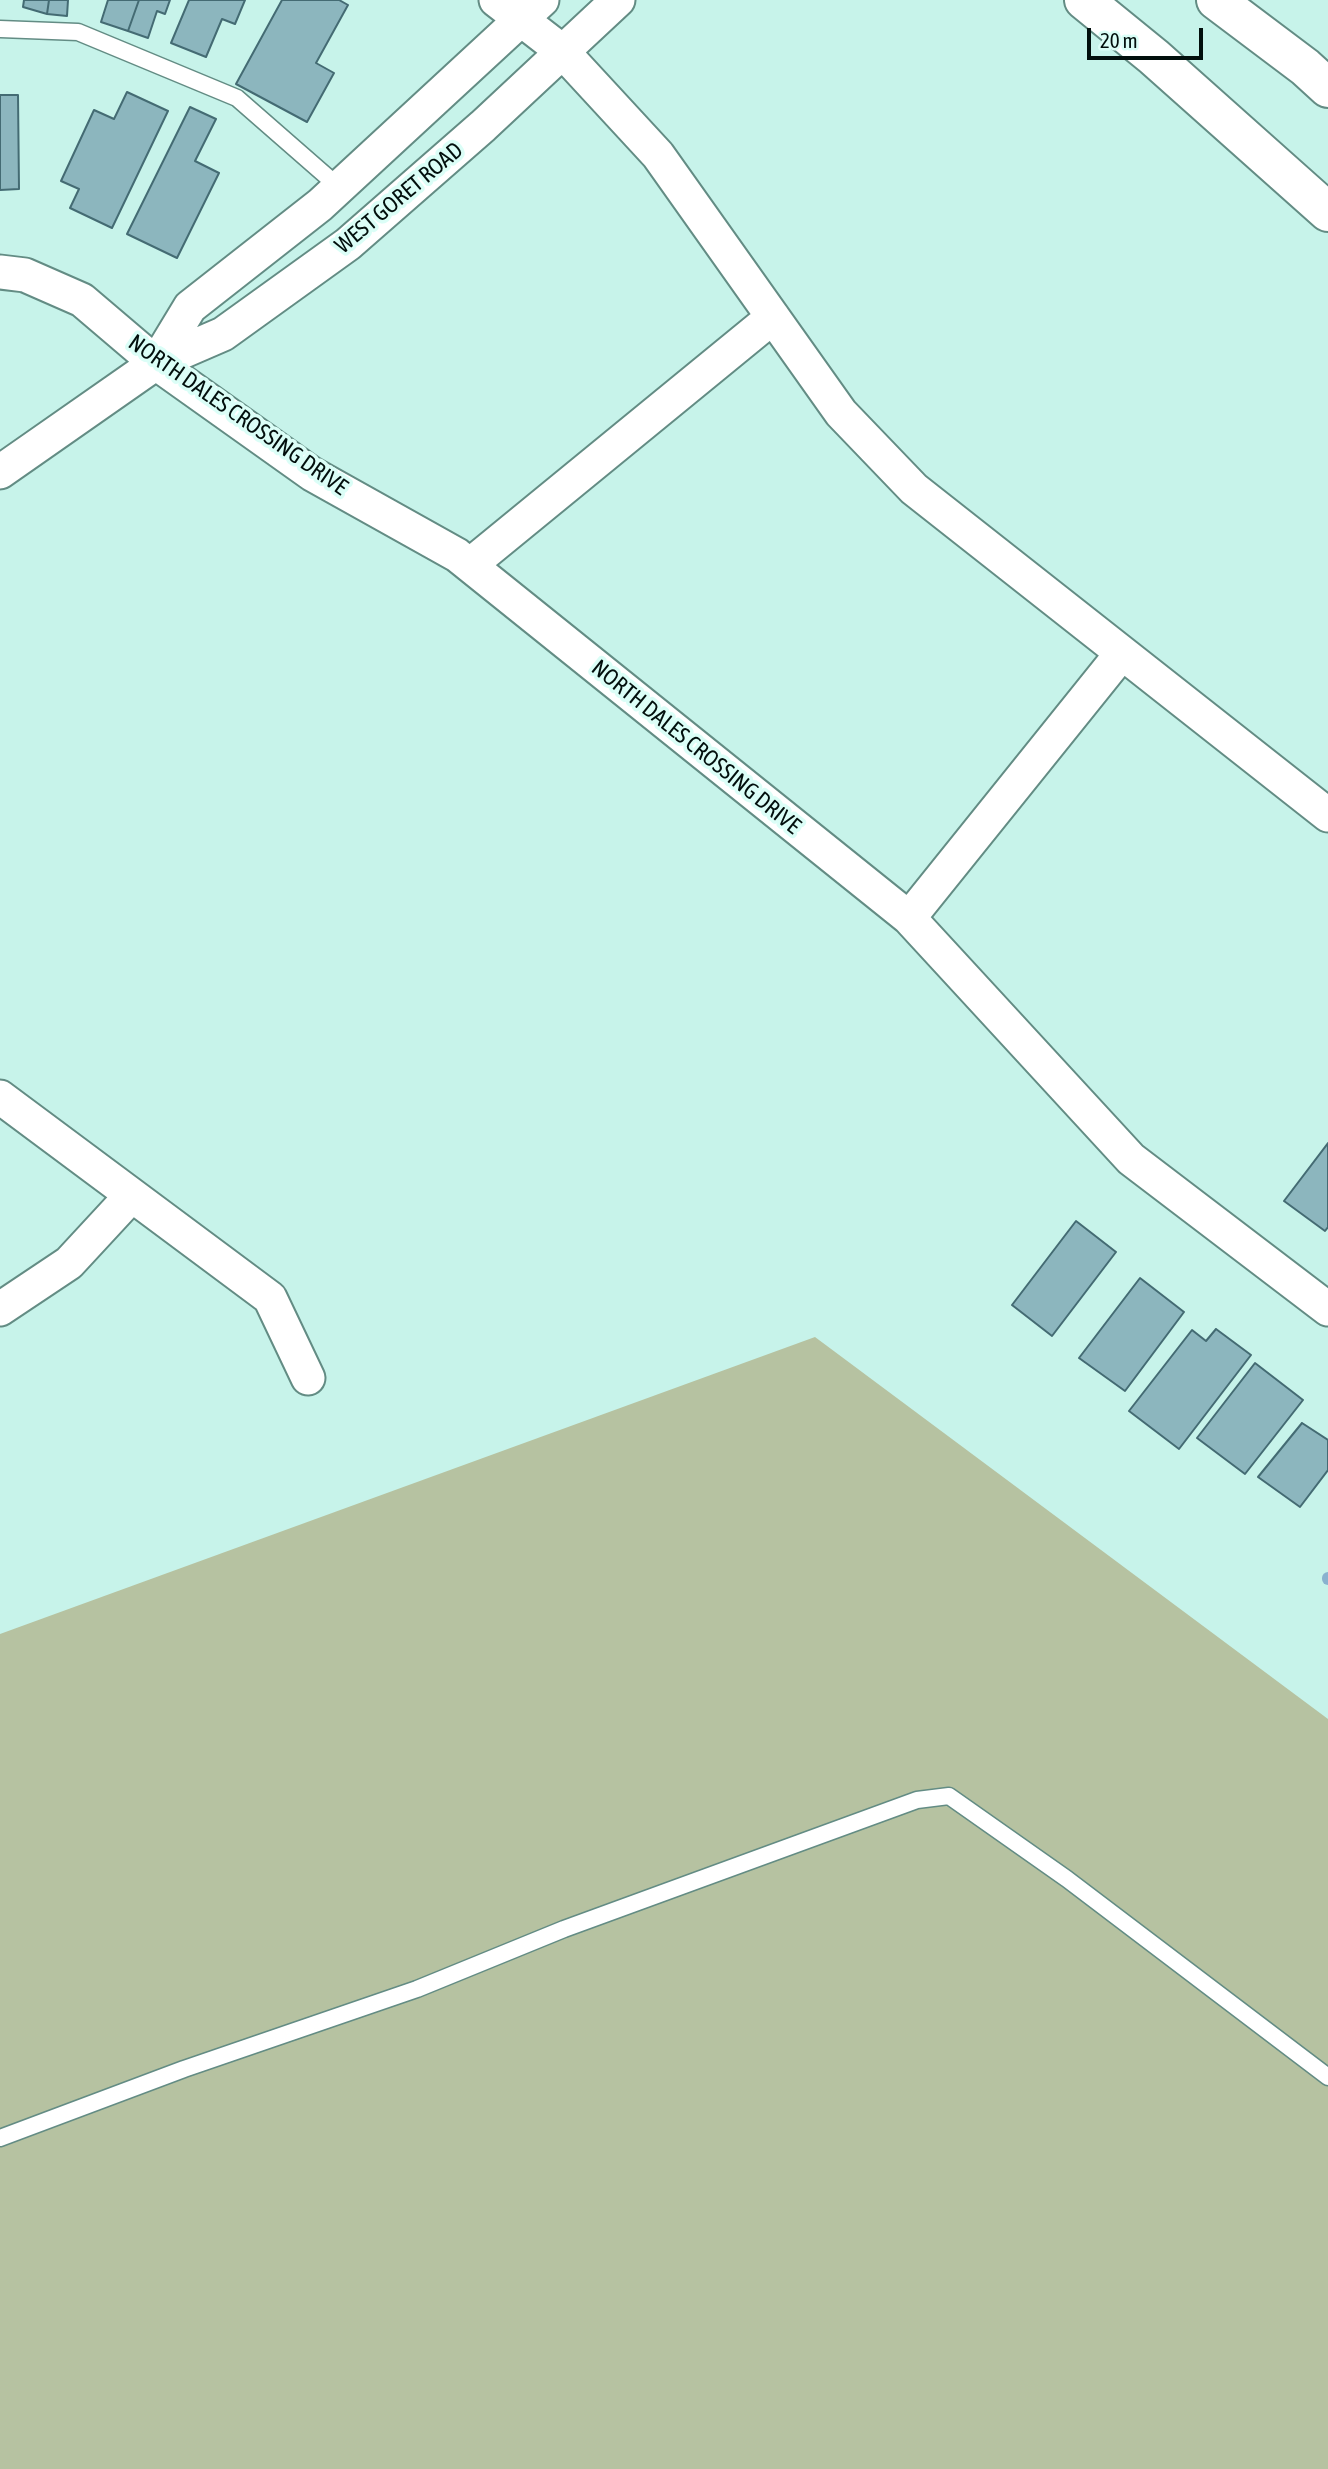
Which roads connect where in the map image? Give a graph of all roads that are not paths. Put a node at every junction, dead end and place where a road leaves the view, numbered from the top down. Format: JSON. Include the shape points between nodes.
{"nodes":[{"id":1,"x":496,"y":0,"type":"edge"},
{"id":2,"x":618,"y":0,"type":"edge"},
{"id":3,"x":1084,"y":0,"type":"edge"},
{"id":4,"x":1216,"y":0,"type":"edge"},
{"id":5,"x":532,"y":10,"type":"edge"},
{"id":6,"x":0,"y":29,"type":"edge"},
{"id":7,"x":562,"y":51,"type":"junction"},
{"id":8,"x":1328,"y":88,"type":"edge"},
{"id":9,"x":340,"y":188,"type":"junction"},
{"id":10,"x":1328,"y":212,"type":"edge"},
{"id":11,"x":0,"y":272,"type":"edge"},
{"id":12,"x":773,"y":317,"type":"junction"},
{"id":13,"x":156,"y":363,"type":"junction"},
{"id":14,"x":0,"y":472,"type":"edge"},
{"id":15,"x":470,"y":565,"type":"junction"},
{"id":16,"x":1122,"y":653,"type":"junction"},
{"id":17,"x":1328,"y":815,"type":"edge"},
{"id":18,"x":909,"y":918,"type":"junction"},
{"id":19,"x":0,"y":1097,"type":"edge"},
{"id":20,"x":131,"y":1196,"type":"junction"},
{"id":21,"x":0,"y":1309,"type":"edge"},
{"id":22,"x":1328,"y":1309,"type":"edge"},
{"id":23,"x":308,"y":1378,"type":"dead end"},
{"id":24,"x":1328,"y":2077,"type":"edge"},
{"id":25,"x":0,"y":2138,"type":"edge"}],
"edges":[{"from":1,"to":5,"type":"street"},
{"from":2,"to":7,"type":"street","name":"WEST GORET ROAD"},
{"from":3,"to":10,"type":"main road"},
{"from":4,"to":8,"type":"main road"},
{"from":5,"to":7,"type":"street"},
{"from":5,"to":9,"type":"street","name":"WEST GORET ROAD"},
{"from":6,"to":9,"type":"lane","via":[[78,32],[237,98]]},
{"from":7,"to":12,"type":"street","via":[[658,155]]},
{"from":7,"to":13,"type":"street","name":"WEST GORET ROAD","via":[[348,244],[223,334]]},
{"from":9,"to":13,"type":"street","name":"WEST GORET ROAD","via":[[190,306]]},
{"from":11,"to":13,"type":"street","name":"NORTH DALES CROSSING DRIVE","via":[[25,275],[82,300]]},
{"from":12,"to":15,"type":"street"},
{"from":12,"to":16,"type":"street","via":[[841,413],[914,489]]},
{"from":13,"to":14,"type":"street","name":"WEST GORET ROAD"},
{"from":13,"to":15,"type":"street","name":"NORTH DALES CROSSING DRIVE","via":[[312,474]]},
{"from":15,"to":18,"type":"street","name":"NORTH DALES CROSSING DRIVE"},
{"from":16,"to":17,"type":"street"},
{"from":16,"to":18,"type":"street"},
{"from":18,"to":22,"type":"street","name":"NORTH DALES CROSSING DRIVE","via":[[1131,1159]]},
{"from":19,"to":20,"type":"street"},
{"from":20,"to":21,"type":"street","via":[[69,1263]]},
{"from":20,"to":23,"type":"street","via":[[270,1298]]},
{"from":24,"to":25,"type":"lane","via":[[1067,1879],[949,1796],[917,1800],[564,1929],[417,1989]]}]}
